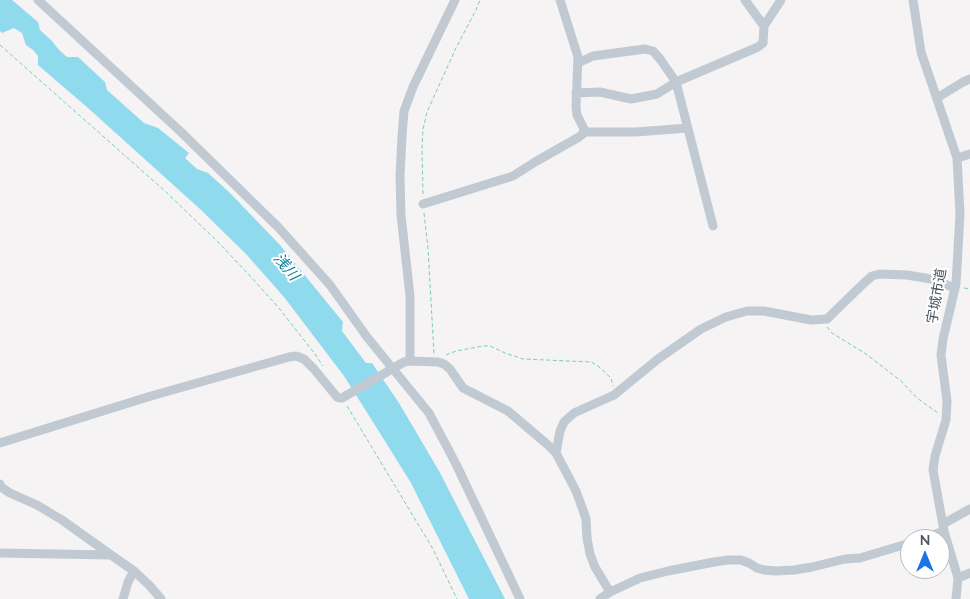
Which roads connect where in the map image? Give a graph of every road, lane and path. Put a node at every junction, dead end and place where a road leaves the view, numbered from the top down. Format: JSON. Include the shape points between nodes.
{"nodes":[{"id":1,"x":38,"y":0,"type":"edge"},
{"id":2,"x":455,"y":0,"type":"edge"},
{"id":3,"x":480,"y":0,"type":"edge"},
{"id":4,"x":560,"y":0,"type":"edge"},
{"id":5,"x":745,"y":0,"type":"edge"},
{"id":6,"x":781,"y":0,"type":"edge"},
{"id":7,"x":913,"y":0,"type":"edge"},
{"id":8,"x":764,"y":26,"type":"junction"},
{"id":9,"x":0,"y":45,"type":"edge"},
{"id":10,"x":578,"y":63,"type":"junction"},
{"id":11,"x":970,"y":79,"type":"edge"},
{"id":12,"x":676,"y":82,"type":"junction"},
{"id":13,"x":576,"y":93,"type":"junction"},
{"id":14,"x":937,"y":98,"type":"junction"},
{"id":15,"x":688,"y":128,"type":"junction"},
{"id":16,"x":583,"y":132,"type":"junction"},
{"id":17,"x":970,"y":154,"type":"edge"},
{"id":18,"x":957,"y":158,"type":"junction"},
{"id":19,"x":423,"y":204,"type":"junction"},
{"id":20,"x":713,"y":226,"type":"dead end"},
{"id":21,"x":955,"y":288,"type":"junction"},
{"id":22,"x":827,"y":319,"type":"junction"},
{"id":23,"x":410,"y":361,"type":"junction"},
{"id":24,"x":436,"y":362,"type":"junction"},
{"id":25,"x":323,"y":366,"type":"dead end"},
{"id":26,"x":391,"y":370,"type":"junction"},
{"id":27,"x":614,"y":394,"type":"junction"},
{"id":28,"x":345,"y":396,"type":"junction"},
{"id":29,"x":946,"y":420,"type":"junction"},
{"id":30,"x":0,"y":443,"type":"edge"},
{"id":31,"x":556,"y":453,"type":"junction"},
{"id":32,"x":0,"y":484,"type":"edge"},
{"id":33,"x":970,"y":509,"type":"edge"},
{"id":34,"x":943,"y":527,"type":"junction"},
{"id":35,"x":940,"y":529,"type":"edge"},
{"id":36,"x":900,"y":546,"type":"edge"},
{"id":37,"x":0,"y":553,"type":"edge"},
{"id":38,"x":111,"y":555,"type":"junction"},
{"id":39,"x":134,"y":571,"type":"junction"},
{"id":40,"x":970,"y":573,"type":"edge"},
{"id":41,"x":958,"y":578,"type":"junction"},
{"id":42,"x":610,"y":592,"type":"junction"},
{"id":43,"x":123,"y":599,"type":"edge"},
{"id":44,"x":161,"y":599,"type":"edge"},
{"id":45,"x":456,"y":599,"type":"edge"},
{"id":46,"x":520,"y":599,"type":"edge"},
{"id":47,"x":600,"y":599,"type":"edge"},
{"id":48,"x":956,"y":599,"type":"edge"}],
"edges":[{"from":1,"to":26,"type":"street","via":[[279,228],[330,285]]},
{"from":2,"to":23,"type":"street","via":[[404,111],[400,176],[410,296]]},
{"from":3,"to":19,"type":"path","via":[[427,112],[422,149]]},
{"from":4,"to":10,"type":"street"},
{"from":5,"to":8,"type":"street"},
{"from":6,"to":8,"type":"street"},
{"from":7,"to":14,"type":"street","name":"宇城市道","via":[[921,52]]},
{"from":8,"to":12,"type":"street","via":[[763,43],[758,48]]},
{"from":9,"to":25,"type":"path","via":[[219,243],[278,307]]},
{"from":10,"to":12,"type":"street","via":[[593,56],[645,49],[653,51]]},
{"from":10,"to":13,"type":"street"},
{"from":11,"to":14,"type":"street"},
{"from":12,"to":13,"type":"street","via":[[657,94],[631,99],[600,92]]},
{"from":12,"to":15,"type":"street"},
{"from":13,"to":16,"type":"street","via":[[576,116]]},
{"from":14,"to":18,"type":"street","name":"宇城市道"},
{"from":15,"to":16,"type":"street"},
{"from":15,"to":20,"type":"street"},
{"from":16,"to":19,"type":"street","via":[[513,176]]},
{"from":17,"to":18,"type":"street"},
{"from":18,"to":21,"type":"street","name":"宇城市道","via":[[960,214]]},
{"from":19,"to":24,"type":"path"},
{"from":21,"to":22,"type":"street","via":[[907,274],[880,274],[872,276]]},
{"from":21,"to":29,"type":"street","name":"宇城市道","via":[[941,355]]},
{"from":22,"to":27,"type":"street","via":[[811,320],[764,311],[747,311],[726,317],[701,329]]},
{"from":22,"to":29,"type":"path","via":[[827,328],[832,333],[866,354]]},
{"from":23,"to":24,"type":"street"},
{"from":23,"to":26,"type":"street"},
{"from":24,"to":27,"type":"path","via":[[456,351],[490,346],[524,359],[591,362],[611,378]]},
{"from":24,"to":31,"type":"street","via":[[450,369],[463,388],[508,410]]},
{"from":26,"to":28,"type":"street"},
{"from":26,"to":46,"type":"street","via":[[429,413]]},
{"from":27,"to":31,"type":"street","via":[[564,422]]},
{"from":28,"to":30,"type":"street","via":[[337,397],[314,369],[296,356]]},
{"from":28,"to":45,"type":"path","via":[[432,549]]},
{"from":29,"to":34,"type":"street","name":"宇城市道","via":[[933,470]]},
{"from":31,"to":42,"type":"street","via":[[584,510],[590,554]]},
{"from":32,"to":38,"type":"street","via":[[10,494],[62,520]]},
{"from":33,"to":34,"type":"street"},
{"from":34,"to":35,"type":"street"},
{"from":34,"to":41,"type":"street","name":"宇城市道"},
{"from":36,"to":42,"type":"street","via":[[860,558],[794,570],[764,570],[741,560],[714,562],[640,578]]},
{"from":37,"to":38,"type":"street"},
{"from":38,"to":39,"type":"street"},
{"from":39,"to":43,"type":"street"},
{"from":39,"to":44,"type":"street"},
{"from":40,"to":41,"type":"street"},
{"from":41,"to":48,"type":"street","name":"宇城市道"},
{"from":42,"to":47,"type":"street"}]}
